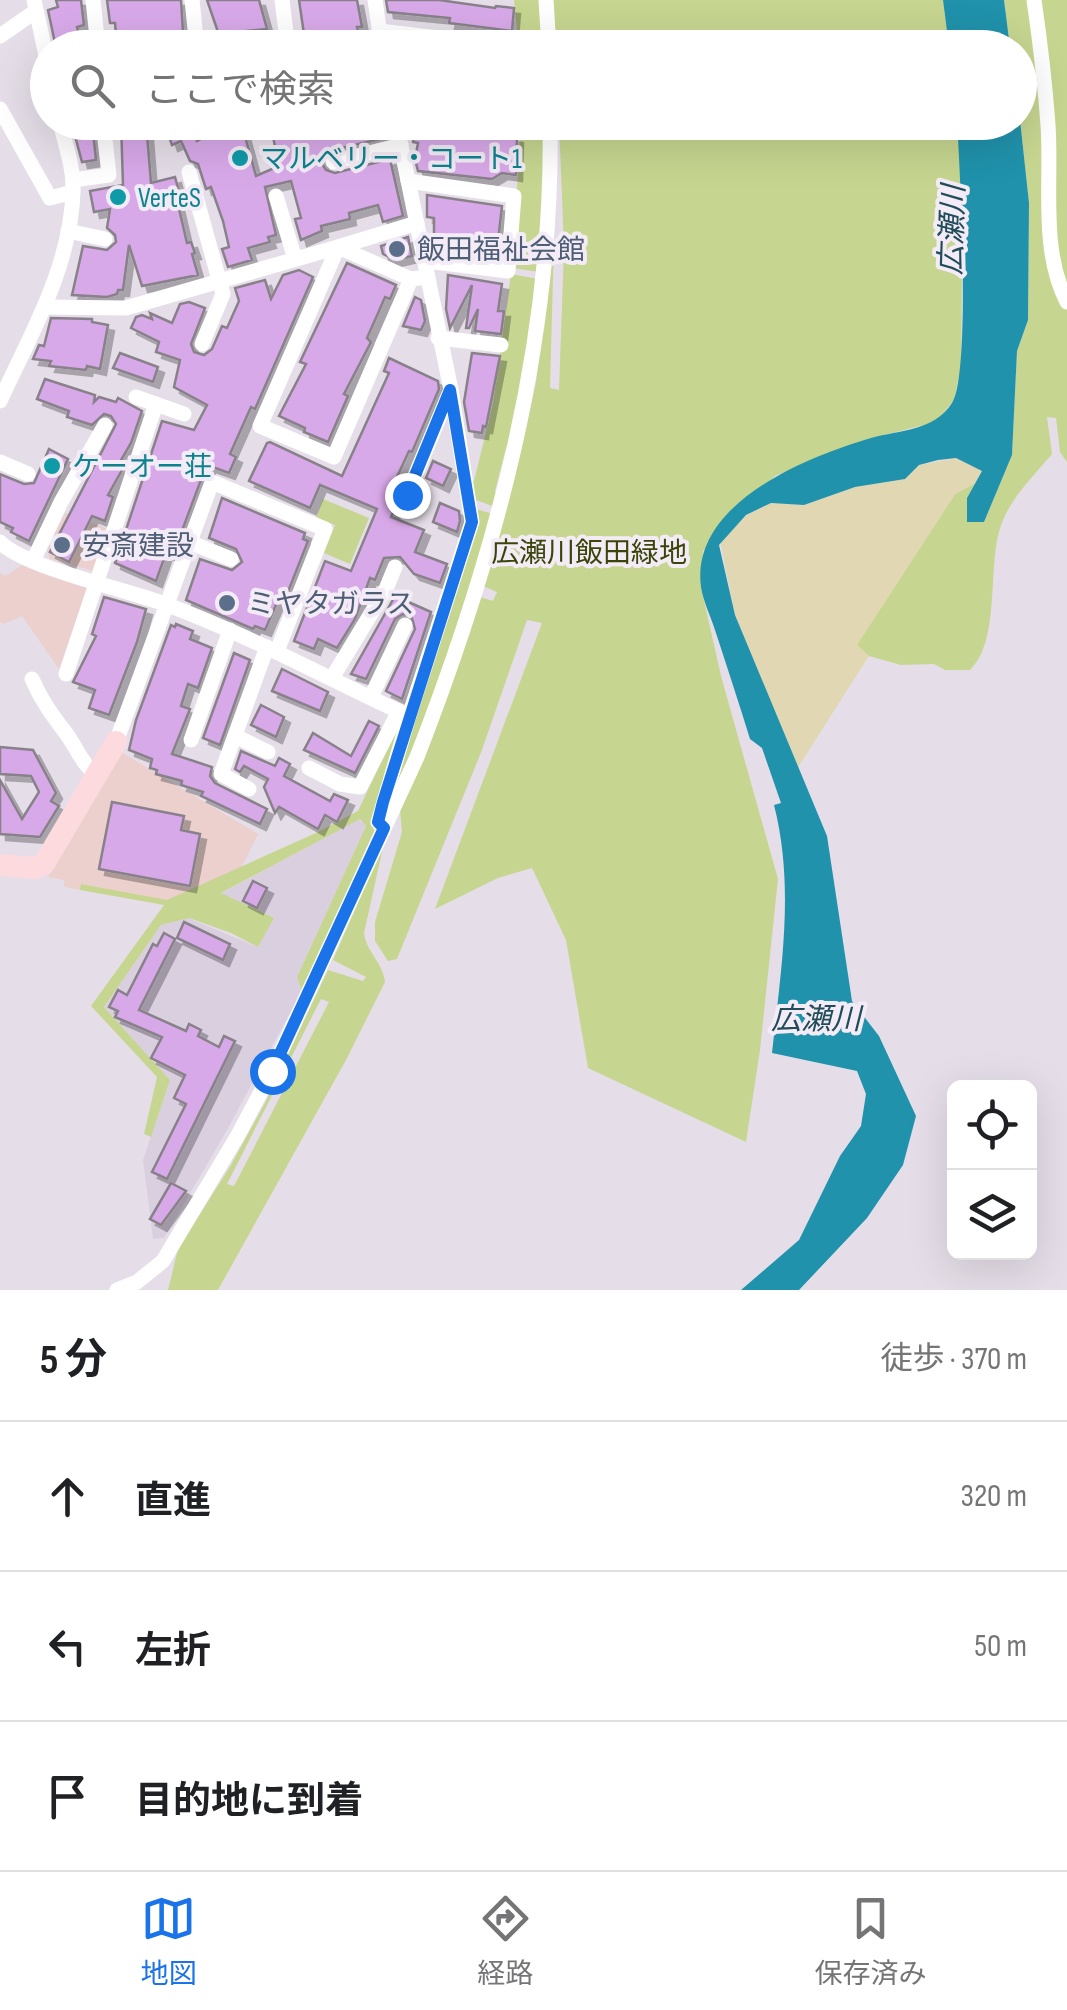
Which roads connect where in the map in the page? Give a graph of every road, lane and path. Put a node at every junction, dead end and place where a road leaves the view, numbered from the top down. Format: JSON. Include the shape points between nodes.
{"nodes":[{"id":1,"x":93,"y":0,"type":"edge"},
{"id":2,"x":192,"y":0,"type":"edge"},
{"id":3,"x":282,"y":0,"type":"edge"},
{"id":4,"x":375,"y":0,"type":"edge"},
{"id":5,"x":546,"y":0,"type":"edge"},
{"id":6,"x":1034,"y":0,"type":"edge"},
{"id":7,"x":35,"y":5,"type":"edge"},
{"id":8,"x":40,"y":30,"type":"edge"},
{"id":9,"x":96,"y":30,"type":"edge"},
{"id":10,"x":194,"y":30,"type":"edge"},
{"id":11,"x":286,"y":30,"type":"edge"},
{"id":12,"x":380,"y":30,"type":"edge"},
{"id":13,"x":547,"y":30,"type":"edge"},
{"id":14,"x":0,"y":36,"type":"edge"},
{"id":15,"x":0,"y":109,"type":"edge"},
{"id":16,"x":64,"y":140,"type":"edge"},
{"id":17,"x":105,"y":140,"type":"edge"},
{"id":18,"x":400,"y":140,"type":"edge"},
{"id":19,"x":550,"y":140,"type":"edge"},
{"id":20,"x":401,"y":145,"type":"junction"},
{"id":21,"x":333,"y":162,"type":"dead end"},
{"id":22,"x":190,"y":172,"type":"dead end"},
{"id":23,"x":408,"y":181,"type":"junction"},
{"id":24,"x":73,"y":186,"type":"junction"},
{"id":25,"x":276,"y":196,"type":"dead end"},
{"id":26,"x":417,"y":223,"type":"junction"},
{"id":27,"x":68,"y":231,"type":"junction"},
{"id":28,"x":105,"y":238,"type":"dead end"},
{"id":29,"x":338,"y":247,"type":"junction"},
{"id":30,"x":294,"y":260,"type":"junction"},
{"id":31,"x":427,"y":269,"type":"junction"},
{"id":32,"x":411,"y":279,"type":"junction"},
{"id":33,"x":220,"y":282,"type":"junction"},
{"id":34,"x":1067,"y":302,"type":"edge"},
{"id":35,"x":44,"y":307,"type":"junction"},
{"id":36,"x":438,"y":338,"type":"junction"},
{"id":37,"x":202,"y":344,"type":"dead end"},
{"id":38,"x":501,"y":345,"type":"dead end"},
{"id":39,"x":450,"y":390,"type":"junction"},
{"id":40,"x":136,"y":397,"type":"dead end"},
{"id":41,"x":0,"y":400,"type":"edge"},
{"id":42,"x":156,"y":404,"type":"junction"},
{"id":43,"x":184,"y":414,"type":"dead end"},
{"id":44,"x":105,"y":425,"type":"dead end"},
{"id":45,"x":0,"y":462,"type":"edge"},
{"id":46,"x":28,"y":474,"type":"dead end"},
{"id":47,"x":407,"y":495,"type":"dead end"},
{"id":48,"x":0,"y":542,"type":"edge"},
{"id":49,"x":189,"y":542,"type":"junction"},
{"id":50,"x":231,"y":559,"type":"dead end"},
{"id":51,"x":33,"y":562,"type":"junction"},
{"id":52,"x":394,"y":567,"type":"dead end"},
{"id":53,"x":98,"y":580,"type":"junction"},
{"id":54,"x":165,"y":604,"type":"junction"},
{"id":55,"x":406,"y":625,"type":"dead end"},
{"id":56,"x":230,"y":630,"type":"junction"},
{"id":57,"x":272,"y":649,"type":"junction"},
{"id":58,"x":66,"y":674,"type":"dead end"},
{"id":59,"x":332,"y":678,"type":"junction"},
{"id":60,"x":32,"y":679,"type":"dead end"},
{"id":61,"x":371,"y":696,"type":"junction"},
{"id":62,"x":404,"y":714,"type":"junction"},
{"id":63,"x":235,"y":736,"type":"junction"},
{"id":64,"x":191,"y":740,"type":"dead end"},
{"id":65,"x":116,"y":742,"type":"joint"},
{"id":66,"x":268,"y":752,"type":"dead end"},
{"id":67,"x":309,"y":768,"type":"dead end"},
{"id":68,"x":98,"y":776,"type":"junction"},
{"id":69,"x":249,"y":789,"type":"dead end"},
{"id":70,"x":384,"y":828,"type":"junction"},
{"id":71,"x":0,"y":865,"type":"edge"},
{"id":72,"x":118,"y":1290,"type":"edge"}],
"edges":[{"from":1,"to":9,"type":"street"},
{"from":2,"to":10,"type":"street"},
{"from":3,"to":11,"type":"street"},
{"from":4,"to":12,"type":"street"},
{"from":5,"to":13,"type":"street"},
{"from":6,"to":34,"type":"street","via":[[1053,258]]},
{"from":7,"to":8,"type":"street"},
{"from":7,"to":14,"type":"street"},
{"from":15,"to":24,"type":"street","via":[[50,198]]},
{"from":16,"to":24,"type":"street"},
{"from":17,"to":24,"type":"street","via":[[109,175]]},
{"from":18,"to":20,"type":"street"},
{"from":19,"to":70,"type":"street","via":[[543,279],[507,484],[434,713]]},
{"from":20,"to":21,"type":"street"},
{"from":20,"to":23,"type":"street"},
{"from":22,"to":33,"type":"street"},
{"from":23,"to":26,"type":"street"},
{"from":23,"to":31,"type":"street","via":[[514,196],[508,271]]},
{"from":24,"to":27,"type":"street"},
{"from":25,"to":30,"type":"street"},
{"from":26,"to":29,"type":"street"},
{"from":26,"to":31,"type":"street"},
{"from":27,"to":28,"type":"street"},
{"from":27,"to":35,"type":"street"},
{"from":29,"to":30,"type":"street"},
{"from":29,"to":32,"type":"street"},
{"from":29,"to":32,"type":"street","via":[[260,426],[334,457]]},
{"from":30,"to":33,"type":"street"},
{"from":31,"to":32,"type":"street"},
{"from":31,"to":36,"type":"street"},
{"from":33,"to":35,"type":"street","via":[[126,308]]},
{"from":33,"to":37,"type":"street","via":[[223,294]]},
{"from":35,"to":41,"type":"street"},
{"from":36,"to":38,"type":"street"},
{"from":36,"to":39,"type":"street"},
{"from":39,"to":47,"type":"street"},
{"from":39,"to":62,"type":"street","via":[[472,522]]},
{"from":40,"to":42,"type":"street"},
{"from":42,"to":43,"type":"street"},
{"from":42,"to":53,"type":"street"},
{"from":44,"to":51,"type":"street"},
{"from":45,"to":46,"type":"street"},
{"from":48,"to":51,"type":"street"},
{"from":49,"to":50,"type":"street"},
{"from":49,"to":54,"type":"street"},
{"from":49,"to":57,"type":"street","via":[[212,482],[325,529]]},
{"from":51,"to":53,"type":"street"},
{"from":52,"to":59,"type":"street"},
{"from":53,"to":54,"type":"street"},
{"from":53,"to":58,"type":"street"},
{"from":54,"to":56,"type":"street"},
{"from":54,"to":65,"type":"street"},
{"from":55,"to":61,"type":"street"},
{"from":56,"to":57,"type":"street"},
{"from":56,"to":64,"type":"street"},
{"from":57,"to":59,"type":"street"},
{"from":57,"to":63,"type":"street"},
{"from":59,"to":61,"type":"street"},
{"from":60,"to":68,"type":"street","via":[[44,708]]},
{"from":61,"to":62,"type":"street"},
{"from":62,"to":67,"type":"street","via":[[360,786]]},
{"from":62,"to":70,"type":"street","via":[[378,822]]},
{"from":63,"to":66,"type":"street"},
{"from":63,"to":69,"type":"street","via":[[220,774]]},
{"from":65,"to":68,"type":"street"},
{"from":68,"to":71,"type":"street","via":[[44,864]]},
{"from":70,"to":72,"type":"street","via":[[272,1071],[176,1242],[163,1262]]}]}
